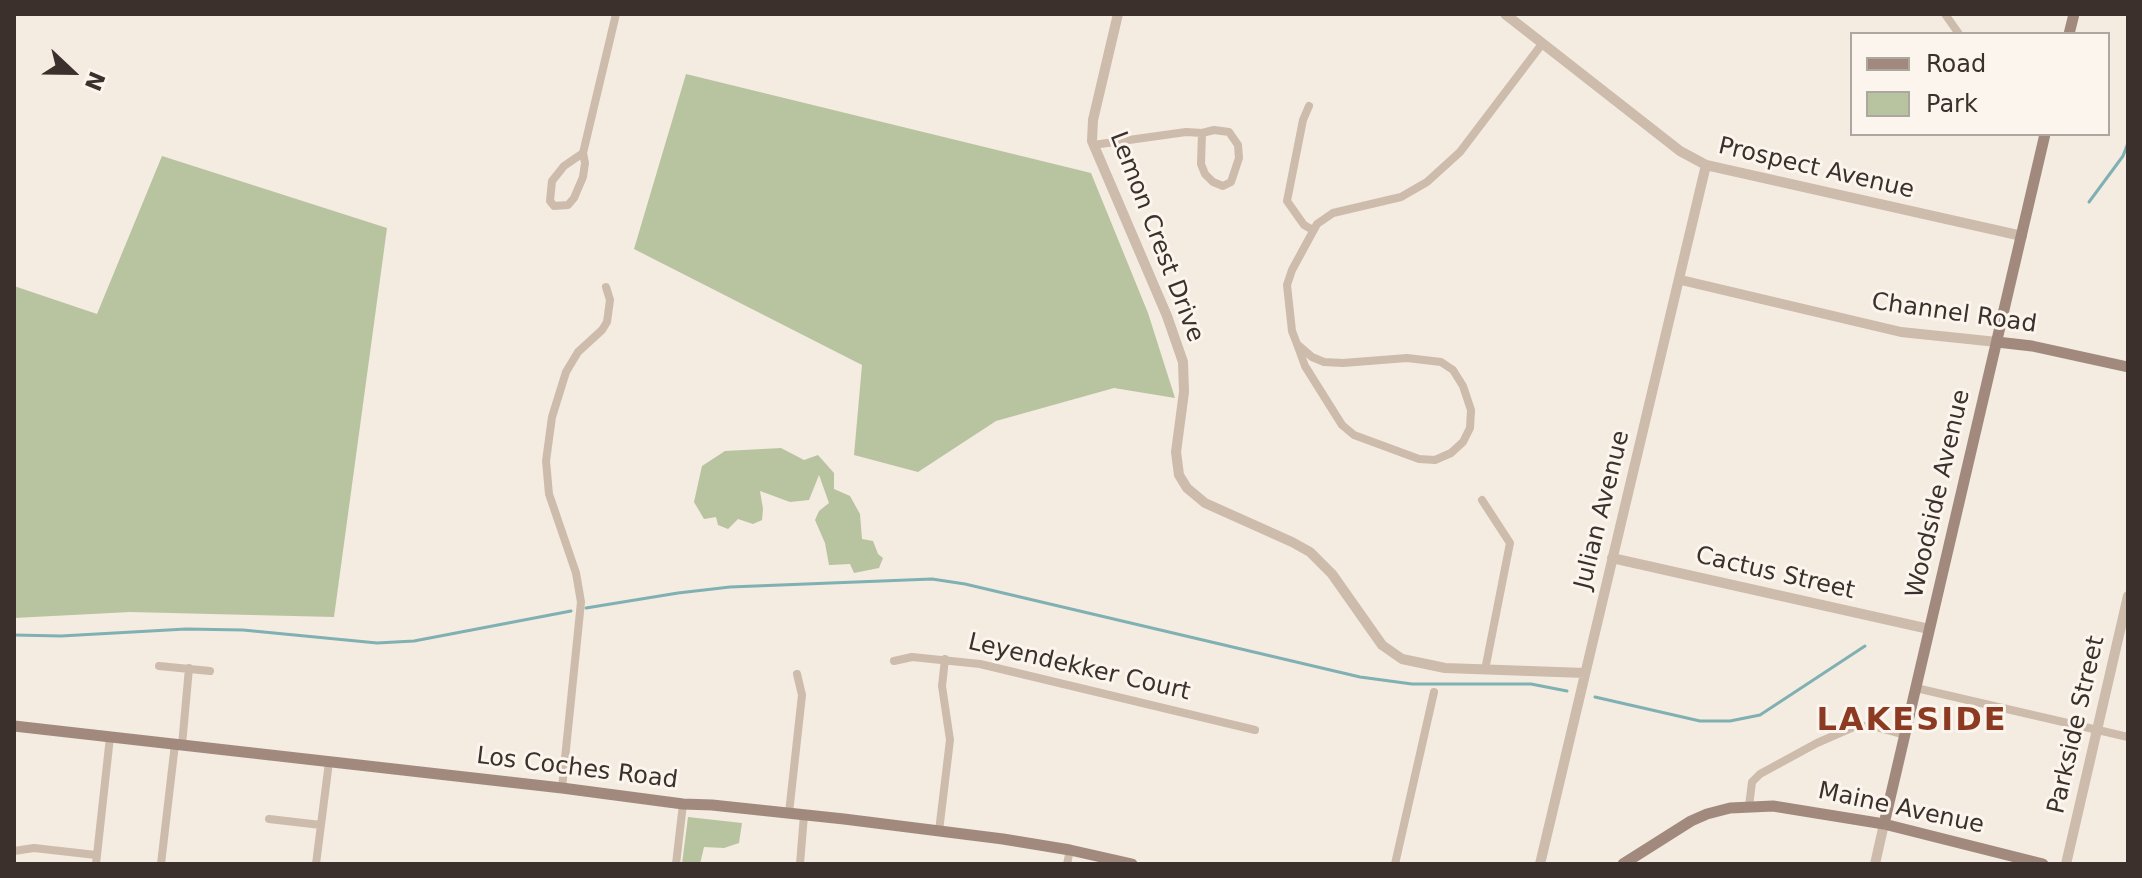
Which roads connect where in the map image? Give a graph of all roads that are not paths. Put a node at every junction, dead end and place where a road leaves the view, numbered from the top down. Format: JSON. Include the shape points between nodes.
{"nodes":[{"id":1,"x":616,"y":14,"type":"edge"},
{"id":2,"x":1118,"y":14,"type":"edge"},
{"id":3,"x":1505,"y":14,"type":"edge"},
{"id":4,"x":1945,"y":14,"type":"edge"},
{"id":5,"x":1958,"y":32,"type":"edge"},
{"id":6,"x":1542,"y":44,"type":"junction"},
{"id":7,"x":1309,"y":106,"type":"dead end"},
{"id":8,"x":1202,"y":133,"type":"junction"},
{"id":9,"x":2045,"y":136,"type":"edge"},
{"id":10,"x":1093,"y":145,"type":"junction"},
{"id":11,"x":583,"y":153,"type":"junction"},
{"id":12,"x":1706,"y":165,"type":"junction"},
{"id":13,"x":1313,"y":230,"type":"junction"},
{"id":14,"x":2022,"y":236,"type":"junction"},
{"id":15,"x":1681,"y":280,"type":"junction"},
{"id":16,"x":606,"y":287,"type":"dead end"},
{"id":17,"x":1997,"y":342,"type":"junction"},
{"id":18,"x":1297,"y":344,"type":"junction"},
{"id":19,"x":2128,"y":367,"type":"edge"},
{"id":20,"x":1482,"y":500,"type":"dead end"},
{"id":21,"x":1612,"y":558,"type":"junction"},
{"id":22,"x":2128,"y":596,"type":"edge"},
{"id":23,"x":1929,"y":629,"type":"junction"},
{"id":24,"x":945,"y":659,"type":"junction"},
{"id":25,"x":894,"y":661,"type":"dead end"},
{"id":26,"x":159,"y":666,"type":"dead end"},
{"id":27,"x":189,"y":668,"type":"junction"},
{"id":28,"x":1485,"y":670,"type":"junction"},
{"id":29,"x":210,"y":671,"type":"dead end"},
{"id":30,"x":1585,"y":673,"type":"junction"},
{"id":31,"x":797,"y":674,"type":"dead end"},
{"id":32,"x":1916,"y":688,"type":"junction"},
{"id":33,"x":1434,"y":692,"type":"dead end"},
{"id":34,"x":14,"y":726,"type":"edge"},
{"id":35,"x":1255,"y":730,"type":"dead end"},
{"id":36,"x":2097,"y":730,"type":"junction"},
{"id":37,"x":1905,"y":735,"type":"junction"},
{"id":38,"x":110,"y":737,"type":"junction"},
{"id":39,"x":2128,"y":737,"type":"edge"},
{"id":40,"x":178,"y":745,"type":"junction"},
{"id":41,"x":329,"y":762,"type":"junction"},
{"id":42,"x":562,"y":788,"type":"junction"},
{"id":43,"x":683,"y":804,"type":"junction"},
{"id":44,"x":1749,"y":806,"type":"junction"},
{"id":45,"x":789,"y":813,"type":"junction"},
{"id":46,"x":804,"y":815,"type":"junction"},
{"id":47,"x":269,"y":819,"type":"dead end"},
{"id":48,"x":1884,"y":824,"type":"junction"},
{"id":49,"x":321,"y":825,"type":"junction"},
{"id":50,"x":939,"y":831,"type":"junction"},
{"id":51,"x":1070,"y":850,"type":"junction"},
{"id":52,"x":14,"y":851,"type":"edge"},
{"id":53,"x":96,"y":860,"type":"edge"},
{"id":54,"x":161,"y":864,"type":"edge"},
{"id":55,"x":316,"y":864,"type":"edge"},
{"id":56,"x":676,"y":864,"type":"edge"},
{"id":57,"x":800,"y":864,"type":"edge"},
{"id":58,"x":1067,"y":864,"type":"edge"},
{"id":59,"x":1132,"y":864,"type":"edge"},
{"id":60,"x":1395,"y":864,"type":"edge"},
{"id":61,"x":1540,"y":864,"type":"edge"},
{"id":62,"x":1623,"y":864,"type":"edge"},
{"id":63,"x":1875,"y":864,"type":"edge"},
{"id":64,"x":2043,"y":864,"type":"edge"},
{"id":65,"x":2066,"y":864,"type":"edge"}],
"edges":[{"from":1,"to":11,"type":"street"},
{"from":2,"to":10,"type":"street","name":"Lemon Crest Drive","via":[[1093,120]]},
{"from":3,"to":6,"type":"street","name":"Prospect Avenue"},
{"from":4,"to":5,"type":"street"},
{"from":6,"to":12,"type":"street","name":"Prospect Avenue","via":[[1680,151]]},
{"from":6,"to":13,"type":"street","via":[[1460,152],[1427,182],[1401,197],[1333,213]]},
{"from":7,"to":13,"type":"street","via":[[1287,201]]},
{"from":8,"to":8,"type":"street","via":[[1229,132],[1238,145],[1231,182],[1223,186],[1213,182],[1201,164]]},
{"from":8,"to":10,"type":"street"},
{"from":9,"to":14,"type":"main road","name":"Woodside Avenue"},
{"from":10,"to":28,"type":"street","name":"Lemon Crest Drive","via":[[1183,362],[1176,452],[1187,488],[1205,503],[1310,552],[1395,656],[1429,666]]},
{"from":11,"to":11,"type":"street","via":[[552,181],[554,206],[568,205],[574,198],[584,169]]},
{"from":12,"to":14,"type":"street","name":"Prospect Avenue"},
{"from":12,"to":15,"type":"street","name":"Julian Avenue"},
{"from":13,"to":18,"type":"street","via":[[1287,285]]},
{"from":14,"to":17,"type":"main road","name":"Woodside Avenue"},
{"from":15,"to":17,"type":"street","name":"Channel Road","via":[[1901,332]]},
{"from":15,"to":21,"type":"street","name":"Julian Avenue"},
{"from":16,"to":42,"type":"street","via":[[607,322],[566,372],[546,461],[549,494],[581,602]]},
{"from":17,"to":19,"type":"main road","name":"Channel Road"},
{"from":17,"to":23,"type":"main road","name":"Woodside Avenue"},
{"from":18,"to":18,"type":"street","via":[[1305,366],[1354,435],[1419,459],[1435,460],[1463,442],[1471,410],[1463,386],[1441,362],[1324,362]]},
{"from":20,"to":28,"type":"street","via":[[1510,543]]},
{"from":21,"to":23,"type":"street","name":"Cactus Street"},
{"from":21,"to":30,"type":"street","name":"Julian Avenue"},
{"from":22,"to":36,"type":"street","name":"Parkside Street"},
{"from":23,"to":32,"type":"main road","name":"Woodside Avenue"},
{"from":24,"to":25,"type":"street","name":"Leyendekker Court"},
{"from":24,"to":35,"type":"street","name":"Leyendekker Court"},
{"from":24,"to":50,"type":"street","via":[[943,696],[950,740]]},
{"from":26,"to":27,"type":"street"},
{"from":27,"to":29,"type":"street"},
{"from":27,"to":40,"type":"street"},
{"from":28,"to":30,"type":"street","name":"Lemon Crest Drive"},
{"from":30,"to":61,"type":"street","name":"Julian Avenue"},
{"from":31,"to":45,"type":"street","via":[[802,695]]},
{"from":32,"to":36,"type":"street"},
{"from":32,"to":37,"type":"main road","name":"Woodside Avenue"},
{"from":33,"to":60,"type":"street"},
{"from":34,"to":38,"type":"main road","name":"Los Coches Road"},
{"from":36,"to":39,"type":"street"},
{"from":36,"to":65,"type":"street","name":"Parkside Street"},
{"from":37,"to":44,"type":"street","via":[[1856,726],[1817,743],[1760,774],[1752,782]]},
{"from":37,"to":48,"type":"main road","name":"Woodside Avenue"},
{"from":38,"to":40,"type":"main road","name":"Los Coches Road"},
{"from":38,"to":53,"type":"street"},
{"from":40,"to":41,"type":"main road","name":"Los Coches Road"},
{"from":40,"to":54,"type":"street"},
{"from":41,"to":42,"type":"main road","name":"Los Coches Road"},
{"from":41,"to":49,"type":"street"},
{"from":42,"to":43,"type":"main road","name":"Los Coches Road"},
{"from":43,"to":45,"type":"main road","name":"Los Coches Road"},
{"from":43,"to":56,"type":"street"},
{"from":44,"to":48,"type":"main road","name":"Maine Avenue"},
{"from":44,"to":62,"type":"main road","via":[[1699,818]]},
{"from":45,"to":46,"type":"main road","name":"Los Coches Road"},
{"from":46,"to":50,"type":"main road","name":"Los Coches Road"},
{"from":46,"to":57,"type":"street"},
{"from":47,"to":49,"type":"street"},
{"from":48,"to":63,"type":"street","name":"Woodside Avenue"},
{"from":48,"to":64,"type":"main road","name":"Maine Avenue"},
{"from":49,"to":55,"type":"street"},
{"from":50,"to":51,"type":"main road","name":"Los Coches Road"},
{"from":51,"to":58,"type":"street"},
{"from":51,"to":59,"type":"main road","name":"Los Coches Road"},
{"from":52,"to":53,"type":"street","via":[[41,849]]}]}
